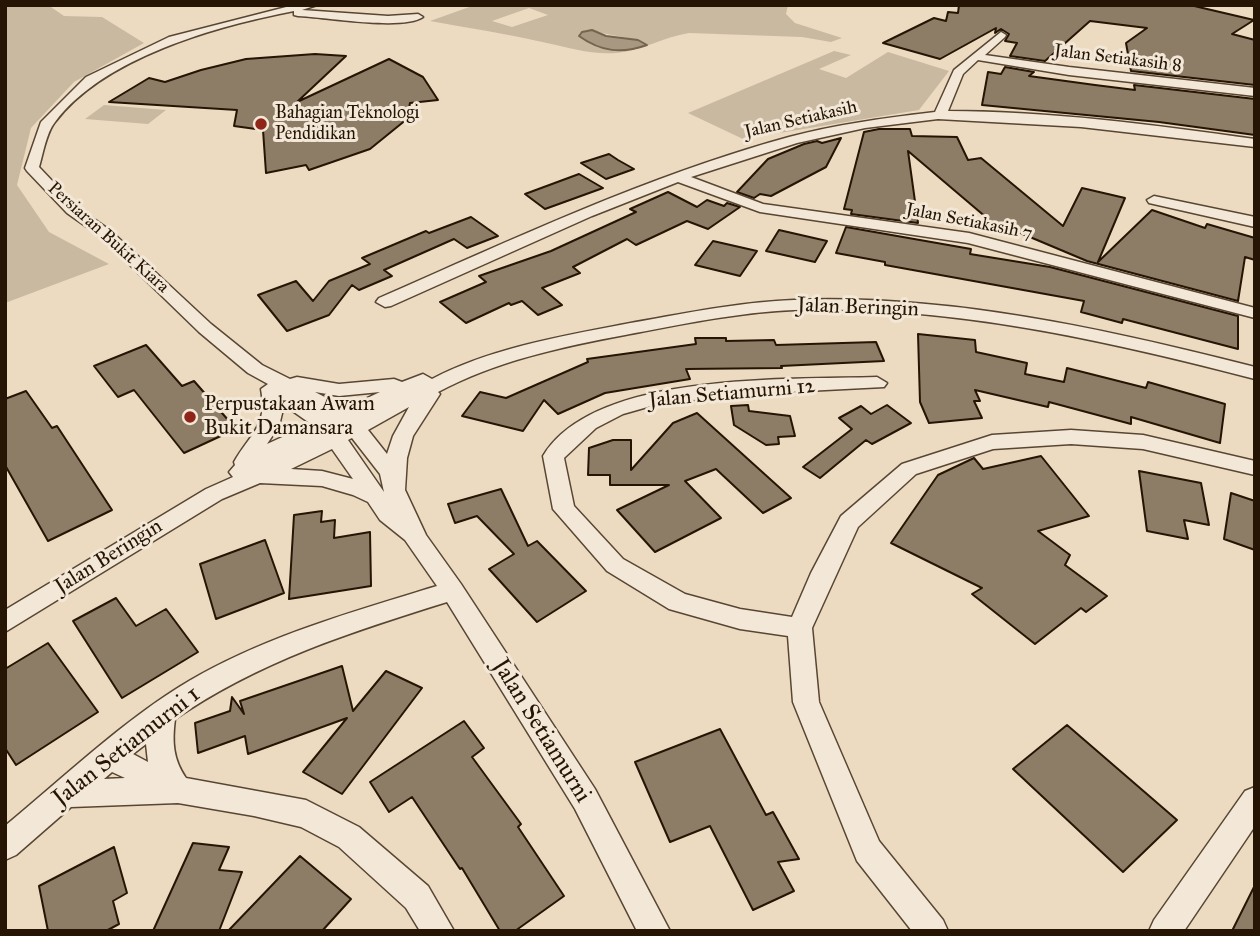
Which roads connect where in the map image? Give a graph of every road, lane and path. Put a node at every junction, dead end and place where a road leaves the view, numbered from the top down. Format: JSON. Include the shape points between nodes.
{"nodes":[{"id":1,"x":297,"y":5,"type":"edge"},
{"id":2,"x":312,"y":5,"type":"edge"},
{"id":3,"x":383,"y":6,"type":"edge"},
{"id":4,"x":263,"y":14,"type":"junction"},
{"id":5,"x":244,"y":19,"type":"junction"},
{"id":6,"x":1001,"y":35,"type":"dead end"},
{"id":7,"x":978,"y":57,"type":"junction"},
{"id":8,"x":1255,"y":92,"type":"edge"},
{"id":9,"x":940,"y":115,"type":"junction"},
{"id":10,"x":1255,"y":143,"type":"edge"},
{"id":11,"x":676,"y":176,"type":"junction"},
{"id":12,"x":1154,"y":200,"type":"dead end"},
{"id":13,"x":1255,"y":222,"type":"edge"},
{"id":14,"x":385,"y":302,"type":"dead end"},
{"id":15,"x":1255,"y":313,"type":"edge"},
{"id":16,"x":1255,"y":373,"type":"edge"},
{"id":17,"x":433,"y":382,"type":"junction"},
{"id":18,"x":877,"y":383,"type":"dead end"},
{"id":19,"x":276,"y":385,"type":"junction"},
{"id":20,"x":351,"y":422,"type":"junction"},
{"id":21,"x":330,"y":432,"type":"junction"},
{"id":22,"x":1255,"y":468,"type":"edge"},
{"id":23,"x":239,"y":477,"type":"junction"},
{"id":24,"x":385,"y":494,"type":"junction"},
{"id":25,"x":453,"y":591,"type":"junction"},
{"id":26,"x":5,"y":622,"type":"edge"},
{"id":27,"x":800,"y":628,"type":"junction"},
{"id":28,"x":162,"y":713,"type":"junction"},
{"id":29,"x":109,"y":757,"type":"junction"},
{"id":30,"x":178,"y":790,"type":"junction"},
{"id":31,"x":65,"y":794,"type":"junction"},
{"id":32,"x":1255,"y":802,"type":"edge"},
{"id":33,"x":5,"y":845,"type":"edge"},
{"id":34,"x":438,"y":931,"type":"edge"},
{"id":35,"x":654,"y":931,"type":"edge"},
{"id":36,"x":932,"y":931,"type":"edge"},
{"id":37,"x":1165,"y":931,"type":"edge"}],
"edges":[{"from":1,"to":4,"type":"street"},
{"from":2,"to":4,"type":"street","name":"Persiaran Bukit Kiara"},
{"from":3,"to":5,"type":"street","via":[[393,13],[418,17],[383,20],[306,13]]},
{"from":4,"to":5,"type":"street","name":"Persiaran Bukit Kiara"},
{"from":5,"to":19,"type":"street","name":"Persiaran Bukit Kiara","via":[[173,39],[90,79],[47,122],[32,168],[72,210],[106,234],[205,328]]},
{"from":6,"to":7,"type":"street"},
{"from":7,"to":8,"type":"street","name":"Jalan Setiakasih 8"},
{"from":7,"to":9,"type":"street","via":[[958,72]]},
{"from":9,"to":10,"type":"street","name":"Jalan Setiakasih","via":[[1067,122]]},
{"from":9,"to":11,"type":"street","name":"Jalan Setiakasih","via":[[860,125],[759,148]]},
{"from":11,"to":14,"type":"street","name":"Jalan Setiakasih"},
{"from":11,"to":15,"type":"street","name":"Jalan Setiakasih 7","via":[[760,208],[969,238]]},
{"from":12,"to":13,"type":"street"},
{"from":16,"to":17,"type":"street","name":"Jalan Beringin","via":[[1024,323],[908,306],[792,305],[563,341]]},
{"from":17,"to":19,"type":"street","via":[[339,390]]},
{"from":17,"to":20,"type":"street","name":"Jalan Beringin"},
{"from":17,"to":24,"type":"street","via":[[402,433]]},
{"from":18,"to":27,"type":"street","name":"Jalan Setiamurni 12","via":[[747,388],[642,401],[589,423],[553,456],[564,509],[615,565],[678,602],[740,619]]},
{"from":19,"to":20,"type":"street","name":"Persiaran Bukit Kiara"},
{"from":19,"to":21,"type":"street","name":"Persiaran Bukit Kiara"},
{"from":19,"to":23,"type":"street","via":[[269,426]]},
{"from":20,"to":21,"type":"street","name":"Jalan Beringin"},
{"from":20,"to":24,"type":"street","name":"Jalan Setiamurni","via":[[390,472]]},
{"from":21,"to":23,"type":"street","name":"Jalan Beringin","via":[[284,464]]},
{"from":21,"to":24,"type":"street","name":"Jalan Setiamurni"},
{"from":22,"to":27,"type":"street","via":[[1143,442],[1071,437],[992,442],[909,469],[849,522]]},
{"from":23,"to":24,"type":"street","via":[[326,477]]},
{"from":23,"to":26,"type":"street","name":"Jalan Beringin"},
{"from":24,"to":25,"type":"street","name":"Jalan Setiamurni","via":[[388,513],[416,539]]},
{"from":25,"to":28,"type":"street","name":"Jalan Setiamurni 1","via":[[294,640],[244,662]]},
{"from":25,"to":35,"type":"street","name":"Jalan Setiamurni","via":[[585,799]]},
{"from":27,"to":36,"type":"street","via":[[806,702],[868,851]]},
{"from":28,"to":29,"type":"street","name":"Jalan Setiamurni 1"},
{"from":28,"to":30,"type":"street","via":[[159,755]]},
{"from":29,"to":30,"type":"street"},
{"from":29,"to":31,"type":"street","name":"Jalan Setiamurni 1"},
{"from":30,"to":31,"type":"street"},
{"from":30,"to":34,"type":"street","via":[[306,814],[349,837],[417,897]]},
{"from":31,"to":33,"type":"street","name":"Jalan Setiamurni 1"},
{"from":32,"to":37,"type":"street"}]}
